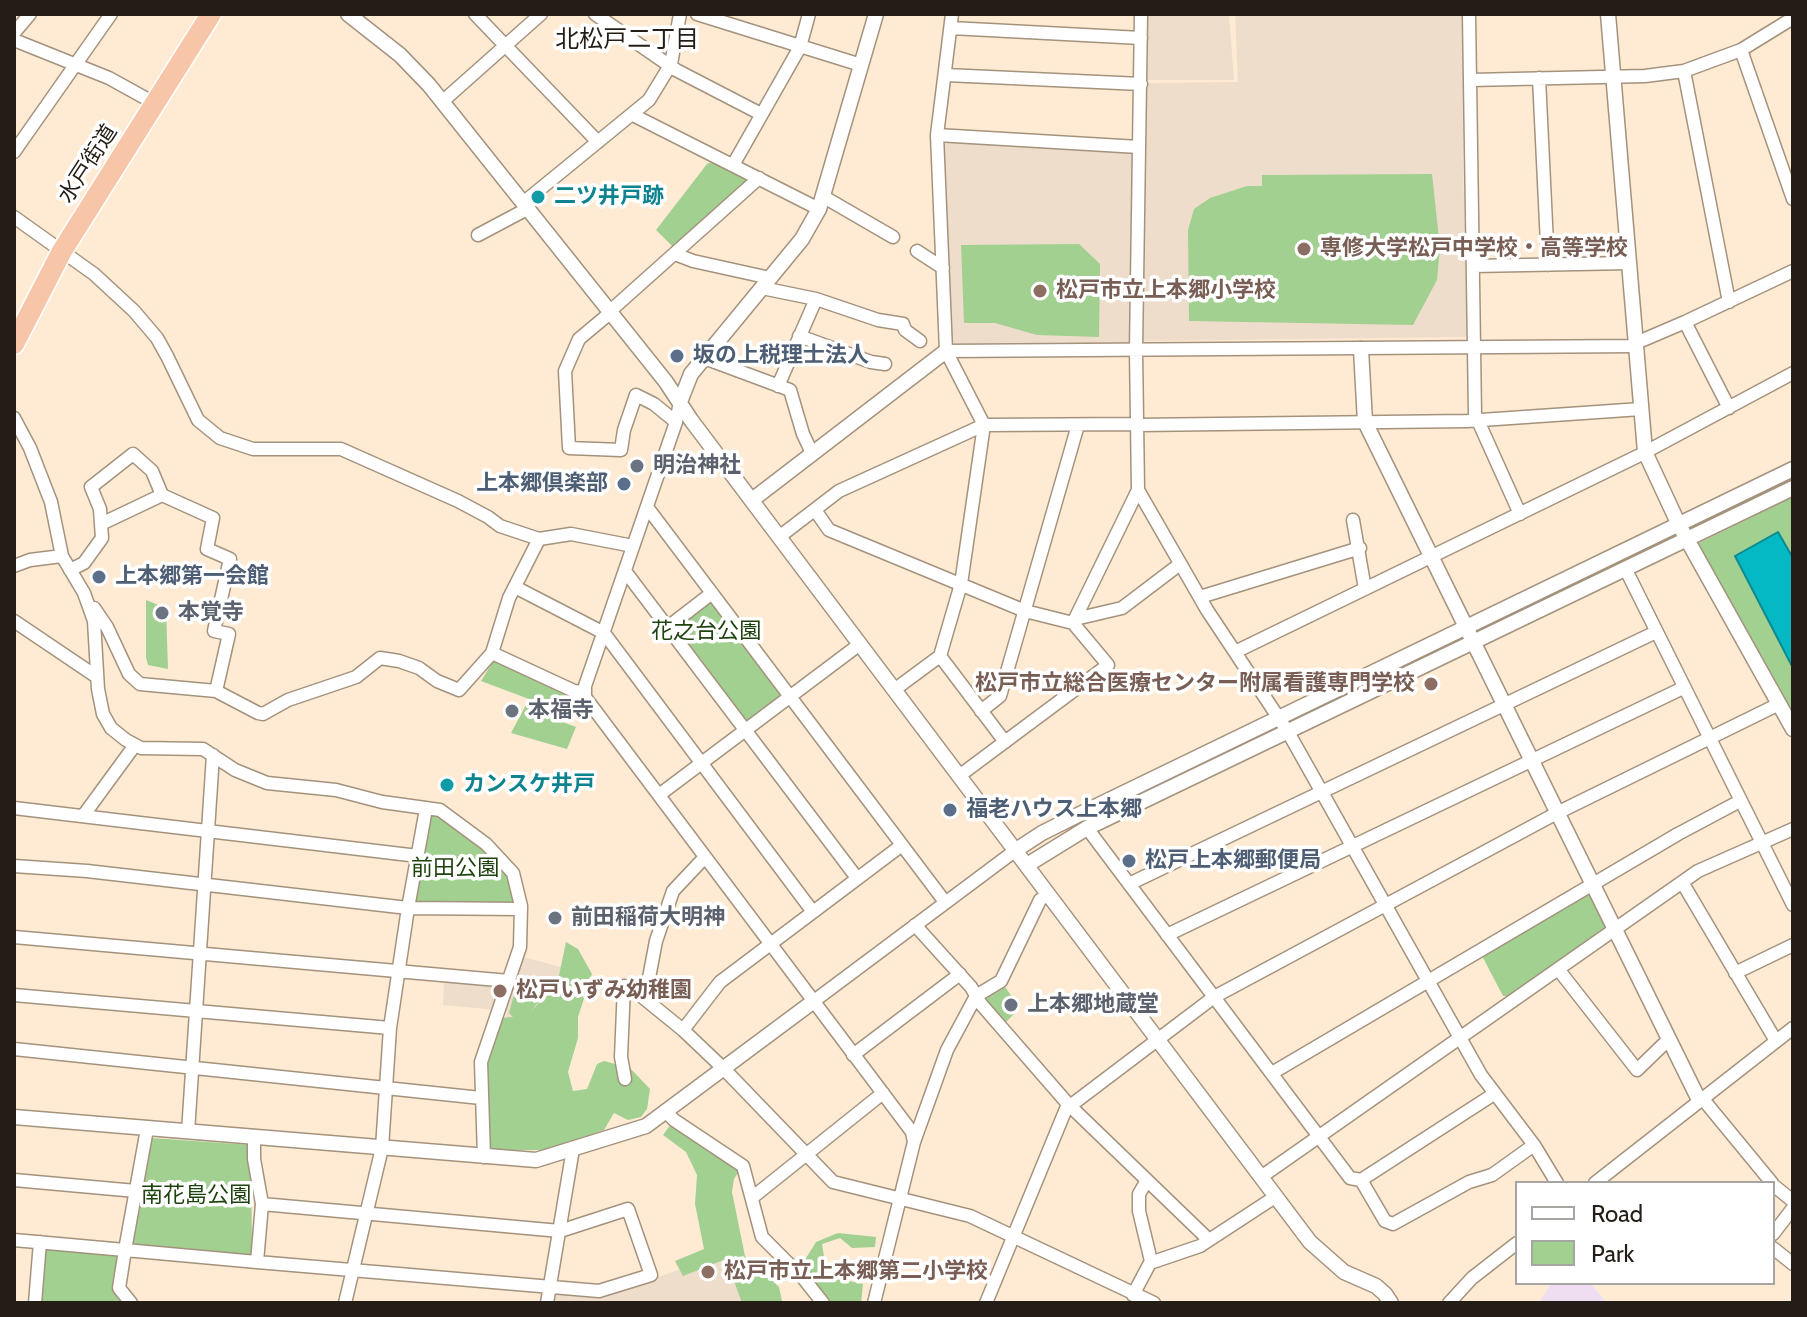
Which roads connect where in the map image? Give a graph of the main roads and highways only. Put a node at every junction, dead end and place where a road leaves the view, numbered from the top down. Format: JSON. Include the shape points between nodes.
{"nodes":[{"id":1,"x":211,"y":14,"type":"edge"},
{"id":2,"x":14,"y":344,"type":"edge"}],
"edges":[{"from":1,"to":2,"type":"highway","name":"水戸街道","via":[[62,251]]}]}
